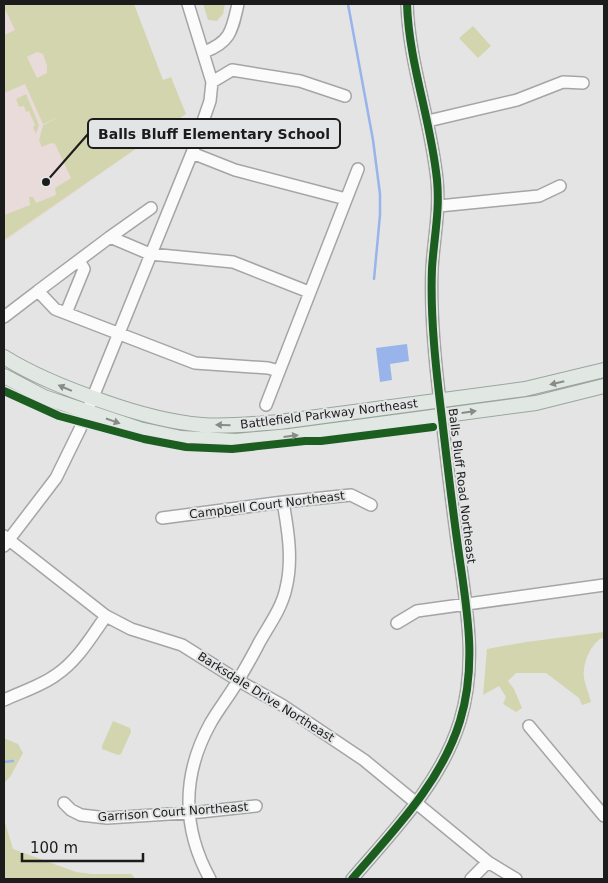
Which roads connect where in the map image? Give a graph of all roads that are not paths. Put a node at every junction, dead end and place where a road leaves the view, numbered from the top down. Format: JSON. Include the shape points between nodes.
{"nodes":[{"id":1,"x":188,"y":4,"type":"edge"},
{"id":2,"x":238,"y":4,"type":"edge"},
{"id":3,"x":407,"y":4,"type":"edge"},
{"id":4,"x":204,"y":52,"type":"junction"},
{"id":5,"x":212,"y":82,"type":"junction"},
{"id":6,"x":583,"y":83,"type":"dead end"},
{"id":7,"x":345,"y":96,"type":"dead end"},
{"id":8,"x":428,"y":121,"type":"junction"},
{"id":9,"x":192,"y":153,"type":"junction"},
{"id":10,"x":358,"y":169,"type":"dead end"},
{"id":11,"x":560,"y":186,"type":"dead end"},
{"id":12,"x":346,"y":199,"type":"junction"},
{"id":13,"x":439,"y":206,"type":"junction"},
{"id":14,"x":151,"y":208,"type":"dead end"},
{"id":15,"x":110,"y":238,"type":"junction"},
{"id":16,"x":150,"y":254,"type":"junction"},
{"id":17,"x":78,"y":261,"type":"junction"},
{"id":18,"x":38,"y":291,"type":"junction"},
{"id":19,"x":309,"y":292,"type":"junction"},
{"id":20,"x":66,"y":312,"type":"junction"},
{"id":21,"x":4,"y":317,"type":"edge"},
{"id":22,"x":119,"y":334,"type":"junction"},
{"id":23,"x":4,"y":357,"type":"edge"},
{"id":24,"x":604,"y":370,"type":"edge"},
{"id":25,"x":279,"y":371,"type":"junction"},
{"id":26,"x":4,"y":376,"type":"edge"},
{"id":27,"x":604,"y":386,"type":"edge"},
{"id":28,"x":93,"y":398,"type":"junction"},
{"id":29,"x":440,"y":400,"type":"junction"},
{"id":30,"x":266,"y":405,"type":"dead end"},
{"id":31,"x":87,"y":412,"type":"junction"},
{"id":32,"x":441,"y":416,"type":"junction"},
{"id":33,"x":283,"y":502,"type":"junction"},
{"id":34,"x":371,"y":505,"type":"dead end"},
{"id":35,"x":162,"y":518,"type":"dead end"},
{"id":36,"x":5,"y":541,"type":"edge"},
{"id":37,"x":604,"y":585,"type":"edge"},
{"id":38,"x":466,"y":604,"type":"junction"},
{"id":39,"x":106,"y":616,"type":"junction"},
{"id":40,"x":397,"y":624,"type":"dead end"},
{"id":41,"x":238,"y":681,"type":"junction"},
{"id":42,"x":4,"y":700,"type":"edge"},
{"id":43,"x":529,"y":726,"type":"dead end"},
{"id":44,"x":417,"y":802,"type":"junction"},
{"id":45,"x":64,"y":803,"type":"dead end"},
{"id":46,"x":256,"y":806,"type":"dead end"},
{"id":47,"x":190,"y":813,"type":"junction"},
{"id":48,"x":604,"y":816,"type":"edge"},
{"id":49,"x":488,"y":862,"type":"junction"},
{"id":50,"x":210,"y":879,"type":"edge"},
{"id":51,"x":352,"y":879,"type":"edge"},
{"id":52,"x":471,"y":879,"type":"edge"},
{"id":53,"x":516,"y":879,"type":"edge"}],
"edges":[{"from":1,"to":4,"type":"street"},
{"from":2,"to":4,"type":"street","via":[[227,38]]},
{"from":3,"to":8,"type":"street","name":"Balls Bluff Road Northeast","via":[[412,54]]},
{"from":4,"to":5,"type":"street"},
{"from":5,"to":7,"type":"street","via":[[232,70],[300,81]]},
{"from":5,"to":9,"type":"street","via":[[210,101]]},
{"from":6,"to":8,"type":"street","via":[[563,82],[517,100]]},
{"from":8,"to":13,"type":"street","name":"Balls Bluff Road Northeast"},
{"from":9,"to":12,"type":"street","via":[[235,170]]},
{"from":9,"to":16,"type":"street"},
{"from":10,"to":12,"type":"street"},
{"from":11,"to":13,"type":"street","via":[[539,196]]},
{"from":12,"to":19,"type":"street"},
{"from":13,"to":29,"type":"street","name":"Balls Bluff Road Northeast","via":[[432,268],[432,310]]},
{"from":14,"to":15,"type":"street"},
{"from":15,"to":16,"type":"street"},
{"from":15,"to":17,"type":"street"},
{"from":16,"to":19,"type":"street","via":[[233,262]]},
{"from":16,"to":22,"type":"street"},
{"from":17,"to":18,"type":"street"},
{"from":17,"to":20,"type":"street","via":[[84,269]]},
{"from":18,"to":20,"type":"street","via":[[55,309]]},
{"from":18,"to":21,"type":"street"},
{"from":19,"to":25,"type":"street"},
{"from":20,"to":22,"type":"street"},
{"from":22,"to":25,"type":"street","via":[[195,363]]},
{"from":22,"to":28,"type":"street"},
{"from":28,"to":23,"type":"main road","name":"Battlefield Parkway Northeast","one_way":true,"via":[[28,371]]},
{"from":24,"to":29,"type":"main road","name":"Battlefield Parkway Northeast","one_way":true,"via":[[525,389]]},
{"from":25,"to":30,"type":"street"},
{"from":26,"to":31,"type":"main road","name":"Battlefield Parkway Northeast","via":[[44,397]]},
{"from":32,"to":27,"type":"main road","name":"Battlefield Parkway Northeast","one_way":true,"via":[[536,403]]},
{"from":29,"to":28,"type":"main road","name":"Battlefield Parkway Northeast","one_way":true,"via":[[229,426],[168,420]]},
{"from":28,"to":31,"type":"street"},
{"from":29,"to":32,"type":"street","name":"Balls Bluff Road Northeast"},
{"from":31,"to":32,"type":"main road","name":"Battlefield Parkway Northeast","one_way":true,"via":[[160,434],[236,441]]},
{"from":31,"to":36,"type":"street","via":[[56,478]]},
{"from":32,"to":38,"type":"street","name":"Balls Bluff Road Northeast"},
{"from":33,"to":34,"type":"street","name":"Campbell Court Northeast","via":[[351,495]]},
{"from":33,"to":35,"type":"street","name":"Campbell Court Northeast"},
{"from":33,"to":41,"type":"street","via":[[288,546],[286,588],[273,619]]},
{"from":36,"to":39,"type":"street","name":"Barksdale Drive Northeast"},
{"from":37,"to":38,"type":"street"},
{"from":38,"to":40,"type":"street","via":[[417,612]]},
{"from":38,"to":44,"type":"street","name":"Balls Bluff Road Northeast","via":[[470,664],[461,718],[449,750]]},
{"from":39,"to":41,"type":"street","name":"Barksdale Drive Northeast","via":[[131,629],[182,645]]},
{"from":39,"to":42,"type":"street","via":[[80,652],[60,672]]},
{"from":41,"to":44,"type":"street","name":"Barksdale Drive Northeast","via":[[282,705],[364,760]]},
{"from":41,"to":47,"type":"street","via":[[220,707],[193,765]]},
{"from":43,"to":48,"type":"street"},
{"from":44,"to":49,"type":"street","name":"Barksdale Drive Northeast"},
{"from":44,"to":51,"type":"street","name":"Balls Bluff Road Northeast"},
{"from":45,"to":47,"type":"street","name":"Garrison Court Northeast","via":[[71,810],[94,818]]},
{"from":46,"to":47,"type":"street","name":"Garrison Court Northeast"},
{"from":47,"to":50,"type":"street","via":[[196,850]]},
{"from":49,"to":52,"type":"street"},
{"from":49,"to":53,"type":"street","name":"Barksdale Drive Northeast"}]}
